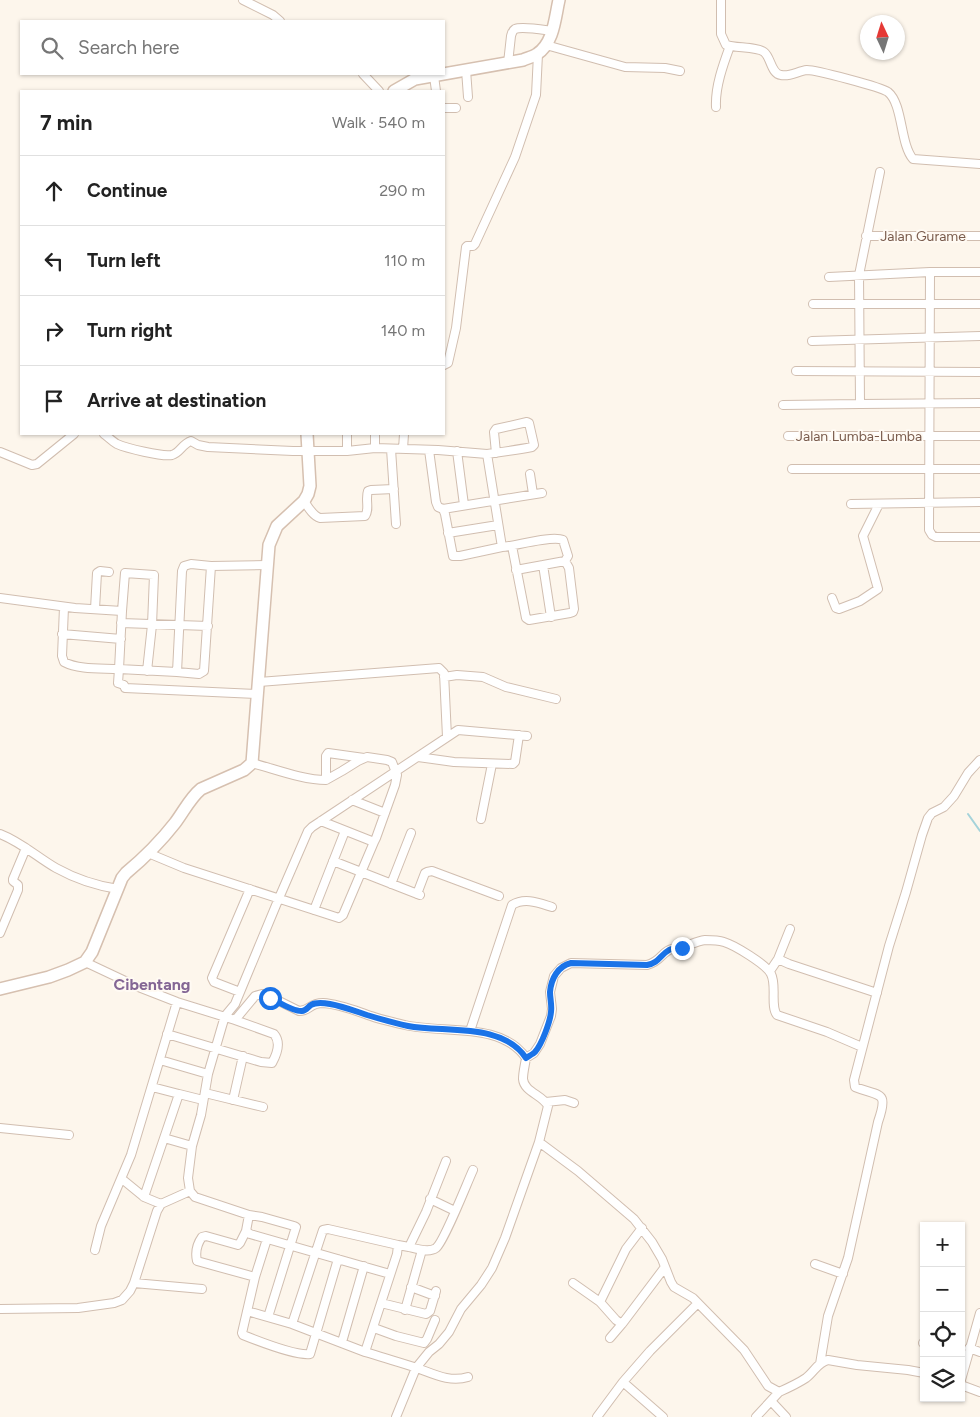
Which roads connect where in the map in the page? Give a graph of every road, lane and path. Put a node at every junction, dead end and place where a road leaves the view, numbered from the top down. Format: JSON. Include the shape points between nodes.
{"nodes":[{"id":1,"x":243,"y":0,"type":"edge"},
{"id":2,"x":559,"y":0,"type":"edge"},
{"id":3,"x":721,"y":0,"type":"edge"},
{"id":4,"x":279,"y":20,"type":"edge"},
{"id":5,"x":552,"y":31,"type":"junction"},
{"id":6,"x":546,"y":45,"type":"junction"},
{"id":7,"x":730,"y":46,"type":"junction"},
{"id":8,"x":538,"y":54,"type":"junction"},
{"id":9,"x":508,"y":63,"type":"junction"},
{"id":10,"x":466,"y":70,"type":"junction"},
{"id":11,"x":680,"y":71,"type":"dead end"},
{"id":12,"x":445,"y":74,"type":"edge"},
{"id":13,"x":364,"y":75,"type":"edge"},
{"id":14,"x":439,"y":75,"type":"edge"},
{"id":15,"x":434,"y":76,"type":"junction"},
{"id":16,"x":378,"y":90,"type":"edge"},
{"id":17,"x":396,"y":90,"type":"edge"},
{"id":18,"x":436,"y":90,"type":"edge"},
{"id":19,"x":468,"y":98,"type":"dead end"},
{"id":20,"x":716,"y":107,"type":"dead end"},
{"id":21,"x":445,"y":108,"type":"edge"},
{"id":22,"x":456,"y":108,"type":"dead end"},
{"id":23,"x":980,"y":164,"type":"edge"},
{"id":24,"x":880,"y":172,"type":"dead end"},
{"id":25,"x":866,"y":236,"type":"junction"},
{"id":26,"x":980,"y":236,"type":"edge"},
{"id":27,"x":930,"y":272,"type":"junction"},
{"id":28,"x":980,"y":272,"type":"edge"},
{"id":29,"x":859,"y":275,"type":"junction"},
{"id":30,"x":828,"y":277,"type":"dead end"},
{"id":31,"x":813,"y":304,"type":"dead end"},
{"id":32,"x":859,"y":304,"type":"junction"},
{"id":33,"x":930,"y":304,"type":"junction"},
{"id":34,"x":980,"y":304,"type":"edge"},
{"id":35,"x":980,"y":336,"type":"edge"},
{"id":36,"x":930,"y":338,"type":"junction"},
{"id":37,"x":860,"y":339,"type":"junction"},
{"id":38,"x":812,"y":341,"type":"dead end"},
{"id":39,"x":445,"y":365,"type":"edge"},
{"id":40,"x":796,"y":371,"type":"dead end"},
{"id":41,"x":859,"y":372,"type":"junction"},
{"id":42,"x":930,"y":372,"type":"junction"},
{"id":43,"x":980,"y":372,"type":"edge"},
{"id":44,"x":930,"y":403,"type":"junction"},
{"id":45,"x":980,"y":403,"type":"edge"},
{"id":46,"x":860,"y":404,"type":"junction"},
{"id":47,"x":783,"y":405,"type":"dead end"},
{"id":48,"x":73,"y":435,"type":"edge"},
{"id":49,"x":105,"y":435,"type":"edge"},
{"id":50,"x":308,"y":435,"type":"edge"},
{"id":51,"x":347,"y":435,"type":"edge"},
{"id":52,"x":375,"y":435,"type":"edge"},
{"id":53,"x":404,"y":435,"type":"edge"},
{"id":54,"x":788,"y":436,"type":"dead end"},
{"id":55,"x":929,"y":436,"type":"junction"},
{"id":56,"x":980,"y":436,"type":"edge"},
{"id":57,"x":375,"y":448,"type":"junction"},
{"id":58,"x":391,"y":449,"type":"junction"},
{"id":59,"x":403,"y":449,"type":"junction"},
{"id":60,"x":347,"y":450,"type":"junction"},
{"id":61,"x":429,"y":450,"type":"junction"},
{"id":62,"x":308,"y":451,"type":"junction"},
{"id":63,"x":0,"y":452,"type":"edge"},
{"id":64,"x":457,"y":452,"type":"junction"},
{"id":65,"x":496,"y":453,"type":"junction"},
{"id":66,"x":487,"y":454,"type":"junction"},
{"id":67,"x":792,"y":469,"type":"dead end"},
{"id":68,"x":929,"y":469,"type":"junction"},
{"id":69,"x":980,"y":469,"type":"edge"},
{"id":70,"x":530,"y":474,"type":"dead end"},
{"id":71,"x":394,"y":489,"type":"junction"},
{"id":72,"x":542,"y":493,"type":"dead end"},
{"id":73,"x":532,"y":494,"type":"junction"},
{"id":74,"x":494,"y":500,"type":"junction"},
{"id":75,"x":304,"y":501,"type":"junction"},
{"id":76,"x":929,"y":502,"type":"junction"},
{"id":77,"x":980,"y":502,"type":"edge"},
{"id":78,"x":851,"y":504,"type":"dead end"},
{"id":79,"x":879,"y":504,"type":"junction"},
{"id":80,"x":464,"y":505,"type":"junction"},
{"id":81,"x":443,"y":508,"type":"junction"},
{"id":82,"x":396,"y":524,"type":"dead end"},
{"id":83,"x":498,"y":525,"type":"junction"},
{"id":84,"x":448,"y":532,"type":"junction"},
{"id":85,"x":980,"y":538,"type":"edge"},
{"id":86,"x":512,"y":546,"type":"junction"},
{"id":87,"x":502,"y":547,"type":"junction"},
{"id":88,"x":565,"y":561,"type":"junction"},
{"id":89,"x":267,"y":565,"type":"junction"},
{"id":90,"x":543,"y":565,"type":"junction"},
{"id":91,"x":211,"y":566,"type":"junction"},
{"id":92,"x":516,"y":570,"type":"junction"},
{"id":93,"x":109,"y":572,"type":"dead end"},
{"id":94,"x":0,"y":598,"type":"edge"},
{"id":95,"x":832,"y":598,"type":"dead end"},
{"id":96,"x":64,"y":607,"type":"junction"},
{"id":97,"x":95,"y":609,"type":"junction"},
{"id":98,"x":122,"y":611,"type":"junction"},
{"id":99,"x":551,"y":616,"type":"junction"},
{"id":100,"x":122,"y":623,"type":"junction"},
{"id":101,"x":180,"y":624,"type":"junction"},
{"id":102,"x":152,"y":625,"type":"junction"},
{"id":103,"x":208,"y":626,"type":"junction"},
{"id":104,"x":62,"y":634,"type":"junction"},
{"id":105,"x":121,"y":639,"type":"junction"},
{"id":106,"x":119,"y":670,"type":"junction"},
{"id":107,"x":147,"y":671,"type":"junction"},
{"id":108,"x":177,"y":672,"type":"junction"},
{"id":109,"x":444,"y":677,"type":"junction"},
{"id":110,"x":259,"y":682,"type":"junction"},
{"id":111,"x":258,"y":694,"type":"junction"},
{"id":112,"x":556,"y":698,"type":"dead end"},
{"id":113,"x":447,"y":737,"type":"junction"},
{"id":114,"x":418,"y":757,"type":"junction"},
{"id":115,"x":364,"y":758,"type":"junction"},
{"id":116,"x":980,"y":760,"type":"edge"},
{"id":117,"x":252,"y":762,"type":"junction"},
{"id":118,"x":492,"y":764,"type":"junction"},
{"id":119,"x":396,"y":771,"type":"junction"},
{"id":120,"x":326,"y":780,"type":"junction"},
{"id":121,"x":352,"y":800,"type":"junction"},
{"id":122,"x":385,"y":813,"type":"junction"},
{"id":123,"x":481,"y":819,"type":"dead end"},
{"id":124,"x":321,"y":821,"type":"junction"},
{"id":125,"x":345,"y":830,"type":"junction"},
{"id":126,"x":411,"y":833,"type":"dead end"},
{"id":127,"x":0,"y":834,"type":"edge"},
{"id":128,"x":374,"y":842,"type":"junction"},
{"id":129,"x":26,"y":848,"type":"junction"},
{"id":130,"x":148,"y":853,"type":"junction"},
{"id":131,"x":333,"y":861,"type":"junction"},
{"id":132,"x":362,"y":871,"type":"junction"},
{"id":133,"x":391,"y":884,"type":"junction"},
{"id":134,"x":118,"y":889,"type":"junction"},
{"id":135,"x":250,"y":890,"type":"junction"},
{"id":136,"x":499,"y":896,"type":"dead end"},
{"id":137,"x":279,"y":898,"type":"junction"},
{"id":138,"x":552,"y":906,"type":"dead end"},
{"id":139,"x":314,"y":910,"type":"junction"},
{"id":140,"x":790,"y":929,"type":"dead end"},
{"id":141,"x":0,"y":933,"type":"edge"},
{"id":142,"x":778,"y":959,"type":"junction"},
{"id":143,"x":85,"y":962,"type":"junction"},
{"id":144,"x":770,"y":971,"type":"junction"},
{"id":145,"x":0,"y":989,"type":"edge"},
{"id":146,"x":240,"y":992,"type":"junction"},
{"id":147,"x":877,"y":994,"type":"junction"},
{"id":148,"x":177,"y":1002,"type":"junction"},
{"id":149,"x":225,"y":1016,"type":"junction"},
{"id":150,"x":235,"y":1020,"type":"junction"},
{"id":151,"x":470,"y":1031,"type":"junction"},
{"id":152,"x":167,"y":1034,"type":"junction"},
{"id":153,"x":862,"y":1047,"type":"junction"},
{"id":154,"x":216,"y":1048,"type":"junction"},
{"id":155,"x":243,"y":1056,"type":"junction"},
{"id":156,"x":526,"y":1058,"type":"junction"},
{"id":157,"x":160,"y":1060,"type":"junction"},
{"id":158,"x":208,"y":1074,"type":"junction"},
{"id":159,"x":152,"y":1087,"type":"junction"},
{"id":160,"x":179,"y":1094,"type":"junction"},
{"id":161,"x":204,"y":1097,"type":"junction"},
{"id":162,"x":233,"y":1100,"type":"junction"},
{"id":163,"x":546,"y":1102,"type":"junction"},
{"id":164,"x":574,"y":1103,"type":"dead end"},
{"id":165,"x":263,"y":1107,"type":"dead end"},
{"id":166,"x":0,"y":1128,"type":"edge"},
{"id":167,"x":69,"y":1135,"type":"dead end"},
{"id":168,"x":164,"y":1138,"type":"junction"},
{"id":169,"x":540,"y":1142,"type":"junction"},
{"id":170,"x":192,"y":1146,"type":"junction"},
{"id":171,"x":446,"y":1161,"type":"dead end"},
{"id":172,"x":472,"y":1170,"type":"dead end"},
{"id":173,"x":122,"y":1178,"type":"junction"},
{"id":174,"x":190,"y":1190,"type":"junction"},
{"id":175,"x":144,"y":1197,"type":"junction"},
{"id":176,"x":430,"y":1199,"type":"junction"},
{"id":177,"x":161,"y":1204,"type":"junction"},
{"id":178,"x":455,"y":1210,"type":"junction"},
{"id":179,"x":249,"y":1215,"type":"junction"},
{"id":180,"x":642,"y":1228,"type":"junction"},
{"id":181,"x":246,"y":1231,"type":"junction"},
{"id":182,"x":267,"y":1239,"type":"junction"},
{"id":183,"x":291,"y":1245,"type":"junction"},
{"id":184,"x":398,"y":1245,"type":"junction"},
{"id":185,"x":409,"y":1247,"type":"junction"},
{"id":186,"x":94,"y":1250,"type":"dead end"},
{"id":187,"x":422,"y":1250,"type":"junction"},
{"id":188,"x":315,"y":1252,"type":"junction"},
{"id":189,"x":338,"y":1259,"type":"junction"},
{"id":190,"x":814,"y":1264,"type":"dead end"},
{"id":191,"x":364,"y":1266,"type":"junction"},
{"id":192,"x":665,"y":1267,"type":"junction"},
{"id":193,"x":390,"y":1274,"type":"junction"},
{"id":194,"x":843,"y":1274,"type":"junction"},
{"id":195,"x":255,"y":1277,"type":"junction"},
{"id":196,"x":573,"y":1282,"type":"dead end"},
{"id":197,"x":134,"y":1283,"type":"junction"},
{"id":198,"x":411,"y":1287,"type":"junction"},
{"id":199,"x":202,"y":1288,"type":"dead end"},
{"id":200,"x":600,"y":1302,"type":"junction"},
{"id":201,"x":381,"y":1303,"type":"junction"},
{"id":202,"x":698,"y":1303,"type":"junction"},
{"id":203,"x":0,"y":1309,"type":"edge"},
{"id":204,"x":405,"y":1310,"type":"junction"},
{"id":205,"x":247,"y":1311,"type":"junction"},
{"id":206,"x":980,"y":1313,"type":"edge"},
{"id":207,"x":268,"y":1317,"type":"junction"},
{"id":208,"x":434,"y":1320,"type":"dead end"},
{"id":209,"x":292,"y":1324,"type":"junction"},
{"id":210,"x":622,"y":1324,"type":"junction"},
{"id":211,"x":374,"y":1328,"type":"junction"},
{"id":212,"x":316,"y":1333,"type":"junction"},
{"id":213,"x":610,"y":1338,"type":"dead end"},
{"id":214,"x":342,"y":1342,"type":"junction"},
{"id":215,"x":966,"y":1351,"type":"edge"},
{"id":216,"x":365,"y":1352,"type":"junction"},
{"id":217,"x":980,"y":1352,"type":"edge"},
{"id":218,"x":820,"y":1364,"type":"junction"},
{"id":219,"x":416,"y":1368,"type":"junction"},
{"id":220,"x":920,"y":1372,"type":"edge"},
{"id":221,"x":468,"y":1377,"type":"dead end"},
{"id":222,"x":623,"y":1382,"type":"junction"},
{"id":223,"x":965,"y":1386,"type":"edge"},
{"id":224,"x":779,"y":1392,"type":"junction"},
{"id":225,"x":980,"y":1392,"type":"edge"},
{"id":226,"x":771,"y":1401,"type":"junction"},
{"id":227,"x":396,"y":1417,"type":"edge"},
{"id":228,"x":598,"y":1417,"type":"edge"},
{"id":229,"x":663,"y":1417,"type":"edge"},
{"id":230,"x":756,"y":1417,"type":"edge"},
{"id":231,"x":786,"y":1417,"type":"edge"}],
"edges":[{"from":1,"to":4,"type":"street"},
{"from":2,"to":5,"type":"street"},
{"from":3,"to":7,"type":"street","via":[[721,34],[726,45]]},
{"from":5,"to":6,"type":"street"},
{"from":5,"to":9,"type":"street","via":[[516,29],[511,36]]},
{"from":6,"to":8,"type":"street"},
{"from":6,"to":11,"type":"street","via":[[625,67]]},
{"from":7,"to":20,"type":"street","via":[[717,89]]},
{"from":7,"to":23,"type":"street","via":[[760,50],[779,75],[810,70],[888,92],[895,102],[913,160]]},
{"from":8,"to":9,"type":"street"},
{"from":8,"to":39,"type":"street","via":[[536,95],[515,156],[474,246],[466,248],[456,328]]},
{"from":9,"to":10,"type":"street"},
{"from":10,"to":12,"type":"street"},
{"from":10,"to":19,"type":"street"},
{"from":13,"to":16,"type":"street"},
{"from":14,"to":15,"type":"street"},
{"from":15,"to":17,"type":"street","via":[[415,79]]},
{"from":15,"to":18,"type":"street"},
{"from":21,"to":22,"type":"street"},
{"from":24,"to":25,"type":"street"},
{"from":25,"to":26,"type":"street","name":"Jalan Gurame"},
{"from":25,"to":29,"type":"street"},
{"from":27,"to":28,"type":"street"},
{"from":27,"to":29,"type":"street"},
{"from":27,"to":33,"type":"street"},
{"from":29,"to":30,"type":"street"},
{"from":29,"to":32,"type":"street"},
{"from":31,"to":32,"type":"street"},
{"from":32,"to":33,"type":"street"},
{"from":32,"to":37,"type":"street"},
{"from":33,"to":34,"type":"street"},
{"from":33,"to":36,"type":"street"},
{"from":35,"to":36,"type":"street"},
{"from":36,"to":37,"type":"street"},
{"from":36,"to":42,"type":"street"},
{"from":37,"to":38,"type":"street"},
{"from":37,"to":41,"type":"street"},
{"from":40,"to":41,"type":"street"},
{"from":41,"to":42,"type":"street"},
{"from":41,"to":46,"type":"street"},
{"from":42,"to":43,"type":"street"},
{"from":42,"to":44,"type":"street"},
{"from":44,"to":45,"type":"street"},
{"from":44,"to":46,"type":"street"},
{"from":44,"to":55,"type":"street"},
{"from":46,"to":47,"type":"street"},
{"from":48,"to":63,"type":"street","via":[[37,464]]},
{"from":49,"to":62,"type":"street","via":[[118,444],[165,455],[173,455],[191,441],[208,447]]},
{"from":50,"to":62,"type":"street"},
{"from":51,"to":60,"type":"street"},
{"from":52,"to":57,"type":"street"},
{"from":53,"to":59,"type":"street"},
{"from":54,"to":55,"type":"street","name":"Jalan Lumba-Lumba"},
{"from":55,"to":56,"type":"street","name":"Jalan Lumba-Lumba"},
{"from":55,"to":68,"type":"street"},
{"from":57,"to":58,"type":"street"},
{"from":57,"to":60,"type":"street"},
{"from":58,"to":59,"type":"street"},
{"from":58,"to":71,"type":"street"},
{"from":59,"to":61,"type":"street"},
{"from":60,"to":62,"type":"street"},
{"from":61,"to":64,"type":"street"},
{"from":61,"to":81,"type":"street","via":[[436,502]]},
{"from":62,"to":75,"type":"street","via":[[310,486]]},
{"from":64,"to":66,"type":"street"},
{"from":64,"to":80,"type":"street"},
{"from":65,"to":65,"type":"street","via":[[533,447],[529,423],[496,428]]},
{"from":65,"to":66,"type":"street"},
{"from":66,"to":74,"type":"street"},
{"from":67,"to":68,"type":"street"},
{"from":68,"to":69,"type":"street"},
{"from":68,"to":76,"type":"street"},
{"from":70,"to":73,"type":"street"},
{"from":71,"to":75,"type":"street","via":[[368,491],[365,516],[320,518]]},
{"from":71,"to":82,"type":"street"},
{"from":72,"to":73,"type":"street"},
{"from":73,"to":74,"type":"street"},
{"from":74,"to":80,"type":"street"},
{"from":74,"to":83,"type":"street"},
{"from":75,"to":89,"type":"street","via":[[277,526],[269,545]]},
{"from":76,"to":77,"type":"street"},
{"from":76,"to":79,"type":"street"},
{"from":76,"to":85,"type":"street","via":[[929,530],[932,535]]},
{"from":78,"to":79,"type":"street"},
{"from":79,"to":95,"type":"street","via":[[863,536],[878,589],[860,602],[839,609]]},
{"from":80,"to":81,"type":"street"},
{"from":81,"to":84,"type":"street"},
{"from":83,"to":84,"type":"street"},
{"from":83,"to":87,"type":"street"},
{"from":84,"to":87,"type":"street","via":[[453,556]]},
{"from":86,"to":87,"type":"street"},
{"from":86,"to":88,"type":"street","via":[[561,539],[568,556]]},
{"from":86,"to":92,"type":"street"},
{"from":88,"to":90,"type":"street"},
{"from":88,"to":99,"type":"street","via":[[570,568],[574,609],[570,613]]},
{"from":89,"to":91,"type":"street"},
{"from":89,"to":110,"type":"street"},
{"from":90,"to":92,"type":"street"},
{"from":90,"to":99,"type":"street"},
{"from":91,"to":101,"type":"street","via":[[191,564],[182,569]]},
{"from":91,"to":103,"type":"street"},
{"from":92,"to":99,"type":"street","via":[[526,618]]},
{"from":93,"to":97,"type":"street","via":[[100,571],[96,576]]},
{"from":94,"to":96,"type":"street"},
{"from":96,"to":97,"type":"street"},
{"from":96,"to":104,"type":"street"},
{"from":97,"to":98,"type":"street"},
{"from":98,"to":100,"type":"street"},
{"from":98,"to":102,"type":"street","via":[[125,573],[152,574],[155,577]]},
{"from":100,"to":102,"type":"street"},
{"from":100,"to":105,"type":"street"},
{"from":101,"to":102,"type":"street"},
{"from":101,"to":103,"type":"street"},
{"from":101,"to":108,"type":"street"},
{"from":102,"to":107,"type":"street"},
{"from":103,"to":108,"type":"street","via":[[204,672]]},
{"from":104,"to":105,"type":"street"},
{"from":104,"to":106,"type":"street","via":[[64,662]]},
{"from":105,"to":106,"type":"street"},
{"from":106,"to":107,"type":"street"},
{"from":106,"to":111,"type":"street","via":[[118,683],[124,684],[124,688]]},
{"from":107,"to":108,"type":"street"},
{"from":109,"to":110,"type":"street","via":[[441,669],[429,668]]},
{"from":109,"to":112,"type":"street","via":[[483,677],[506,687]]},
{"from":109,"to":113,"type":"street"},
{"from":110,"to":111,"type":"street"},
{"from":111,"to":117,"type":"street"},
{"from":113,"to":114,"type":"street"},
{"from":113,"to":118,"type":"street","via":[[460,729],[523,736],[514,763]]},
{"from":114,"to":118,"type":"street"},
{"from":114,"to":119,"type":"street"},
{"from":115,"to":119,"type":"street","via":[[392,762]]},
{"from":115,"to":120,"type":"street"},
{"from":115,"to":120,"type":"street","via":[[328,753]]},
{"from":116,"to":147,"type":"street","via":[[954,796],[928,818]]},
{"from":117,"to":120,"type":"street"},
{"from":117,"to":130,"type":"street","via":[[244,770],[200,788]]},
{"from":118,"to":123,"type":"street"},
{"from":119,"to":121,"type":"street"},
{"from":119,"to":122,"type":"street","via":[[396,785]]},
{"from":121,"to":122,"type":"street"},
{"from":121,"to":124,"type":"street"},
{"from":122,"to":128,"type":"street"},
{"from":124,"to":125,"type":"street"},
{"from":124,"to":137,"type":"street","via":[[308,831]]},
{"from":125,"to":128,"type":"street"},
{"from":125,"to":131,"type":"street"},
{"from":126,"to":133,"type":"street"},
{"from":127,"to":129,"type":"street"},
{"from":128,"to":132,"type":"street"},
{"from":129,"to":134,"type":"street","via":[[83,880]]},
{"from":129,"to":141,"type":"street","via":[[13,879],[18,890]]},
{"from":130,"to":134,"type":"street","via":[[126,873]]},
{"from":130,"to":135,"type":"street"},
{"from":131,"to":132,"type":"street"},
{"from":131,"to":139,"type":"street"},
{"from":132,"to":133,"type":"street"},
{"from":132,"to":139,"type":"street","via":[[343,915],[337,918]]},
{"from":133,"to":136,"type":"street","via":[[419,895],[425,873],[432,871]]},
{"from":134,"to":143,"type":"street"},
{"from":135,"to":137,"type":"street"},
{"from":135,"to":146,"type":"street","via":[[212,978],[214,982]]},
{"from":137,"to":139,"type":"street"},
{"from":137,"to":146,"type":"street"},
{"from":138,"to":151,"type":"street","via":[[527,900],[512,905]]},
{"from":140,"to":142,"type":"street"},
{"from":142,"to":144,"type":"street"},
{"from":142,"to":147,"type":"street"},
{"from":143,"to":145,"type":"street","via":[[49,977]]},
{"from":143,"to":148,"type":"street"},
{"from":144,"to":153,"type":"street","via":[[777,1014]]},
{"from":144,"to":156,"type":"street","via":[[756,959],[725,942],[710,940],[666,951],[654,964],[568,964],[554,976],[550,992],[551,1016],[540,1044]]},
{"from":146,"to":149,"type":"street"},
{"from":147,"to":153,"type":"street"},
{"from":148,"to":149,"type":"street"},
{"from":148,"to":152,"type":"street"},
{"from":149,"to":150,"type":"street"},
{"from":149,"to":154,"type":"street"},
{"from":150,"to":151,"type":"street","via":[[255,996],[262,994],[299,1011],[305,1011],[316,1003],[332,1004],[422,1028]]},
{"from":150,"to":155,"type":"street","via":[[277,1037],[272,1063]]},
{"from":151,"to":156,"type":"street","via":[[510,1043]]},
{"from":152,"to":154,"type":"street"},
{"from":152,"to":157,"type":"street"},
{"from":153,"to":194,"type":"street","via":[[854,1083],[857,1088],[879,1095],[883,1104]]},
{"from":154,"to":155,"type":"street"},
{"from":154,"to":158,"type":"street"},
{"from":155,"to":162,"type":"street"},
{"from":156,"to":163,"type":"street","via":[[524,1084]]},
{"from":157,"to":158,"type":"street"},
{"from":157,"to":159,"type":"street"},
{"from":158,"to":161,"type":"street"},
{"from":159,"to":160,"type":"street"},
{"from":159,"to":173,"type":"street"},
{"from":160,"to":161,"type":"street"},
{"from":160,"to":168,"type":"street"},
{"from":161,"to":162,"type":"street"},
{"from":161,"to":170,"type":"street"},
{"from":162,"to":165,"type":"street"},
{"from":163,"to":164,"type":"street","via":[[565,1100]]},
{"from":163,"to":169,"type":"street","via":[[548,1110]]},
{"from":166,"to":167,"type":"street"},
{"from":168,"to":170,"type":"street"},
{"from":168,"to":175,"type":"street"},
{"from":169,"to":180,"type":"street"},
{"from":169,"to":219,"type":"street","via":[[492,1268],[461,1309],[449,1332]]},
{"from":170,"to":174,"type":"street","via":[[188,1178]]},
{"from":171,"to":176,"type":"street"},
{"from":172,"to":178,"type":"street"},
{"from":173,"to":175,"type":"street"},
{"from":173,"to":186,"type":"street"},
{"from":174,"to":177,"type":"street"},
{"from":174,"to":179,"type":"street","via":[[197,1198]]},
{"from":175,"to":177,"type":"street"},
{"from":176,"to":178,"type":"street"},
{"from":176,"to":185,"type":"street"},
{"from":177,"to":197,"type":"street"},
{"from":178,"to":187,"type":"street","via":[[436,1248]]},
{"from":179,"to":181,"type":"street"},
{"from":179,"to":183,"type":"street","via":[[295,1226]]},
{"from":180,"to":192,"type":"street"},
{"from":180,"to":200,"type":"street","via":[[626,1250]]},
{"from":181,"to":182,"type":"street"},
{"from":181,"to":195,"type":"street","via":[[238,1245],[202,1237],[196,1257],[197,1261]]},
{"from":182,"to":183,"type":"street"},
{"from":182,"to":195,"type":"street"},
{"from":183,"to":188,"type":"street"},
{"from":183,"to":207,"type":"street"},
{"from":184,"to":185,"type":"street"},
{"from":184,"to":188,"type":"street","via":[[325,1228]]},
{"from":184,"to":193,"type":"street"},
{"from":185,"to":187,"type":"street"},
{"from":187,"to":198,"type":"street"},
{"from":188,"to":189,"type":"street"},
{"from":188,"to":209,"type":"street"},
{"from":189,"to":191,"type":"street"},
{"from":189,"to":212,"type":"street"},
{"from":190,"to":194,"type":"street"},
{"from":191,"to":193,"type":"street"},
{"from":191,"to":214,"type":"street"},
{"from":192,"to":202,"type":"street","via":[[674,1287]]},
{"from":192,"to":210,"type":"street"},
{"from":193,"to":201,"type":"street"},
{"from":194,"to":218,"type":"street","via":[[828,1316]]},
{"from":195,"to":205,"type":"street"},
{"from":196,"to":200,"type":"street"},
{"from":197,"to":199,"type":"street"},
{"from":197,"to":203,"type":"street","via":[[122,1300],[114,1304]]},
{"from":198,"to":204,"type":"street"},
{"from":198,"to":204,"type":"street","via":[[435,1293],[428,1314]]},
{"from":200,"to":210,"type":"street"},
{"from":201,"to":204,"type":"street"},
{"from":201,"to":211,"type":"street"},
{"from":202,"to":222,"type":"street"},
{"from":202,"to":224,"type":"street","via":[[744,1350],[768,1386]]},
{"from":205,"to":207,"type":"street"},
{"from":205,"to":212,"type":"street","via":[[242,1334],[267,1344],[310,1354]]},
{"from":206,"to":215,"type":"street"},
{"from":207,"to":209,"type":"street"},
{"from":208,"to":211,"type":"street","via":[[424,1343]]},
{"from":209,"to":212,"type":"street"},
{"from":210,"to":213,"type":"street"},
{"from":211,"to":216,"type":"street"},
{"from":212,"to":214,"type":"street"},
{"from":214,"to":216,"type":"street"},
{"from":215,"to":217,"type":"street"},
{"from":216,"to":219,"type":"street"},
{"from":218,"to":220,"type":"street","via":[[828,1360]]},
{"from":218,"to":224,"type":"street","via":[[806,1378]]},
{"from":219,"to":221,"type":"street","via":[[443,1378]]},
{"from":219,"to":227,"type":"street"},
{"from":222,"to":228,"type":"street"},
{"from":222,"to":229,"type":"street"},
{"from":223,"to":225,"type":"street"},
{"from":224,"to":226,"type":"street"},
{"from":226,"to":230,"type":"street"},
{"from":226,"to":231,"type":"street"}]}
